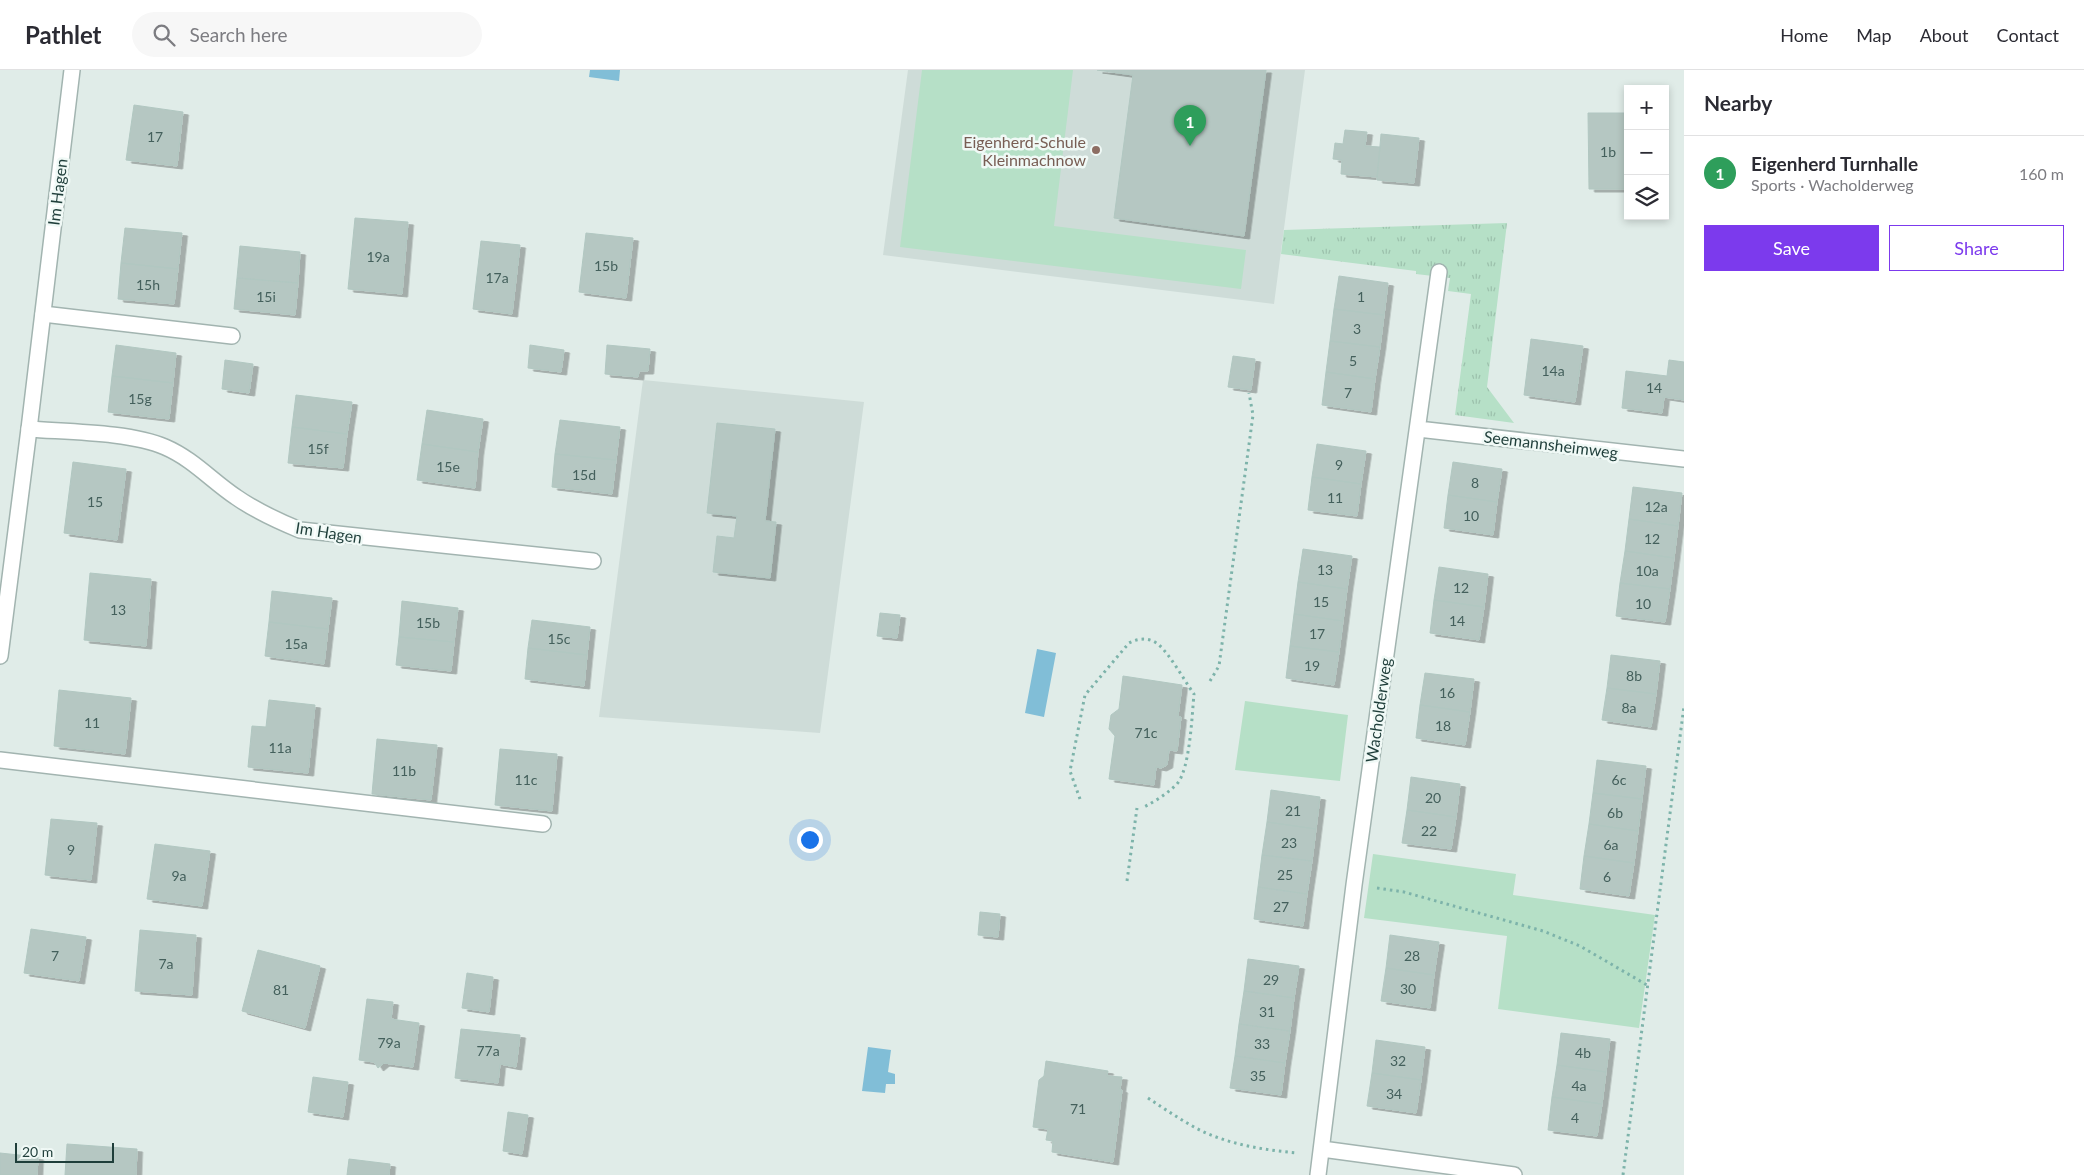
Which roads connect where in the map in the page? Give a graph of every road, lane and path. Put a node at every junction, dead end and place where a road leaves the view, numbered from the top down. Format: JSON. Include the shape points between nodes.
{"nodes":[{"id":1,"x":72,"y":70,"type":"edge"},
{"id":2,"x":1439,"y":272,"type":"dead end"},
{"id":3,"x":43,"y":314,"type":"junction"},
{"id":4,"x":232,"y":336,"type":"dead end"},
{"id":5,"x":1249,"y":393,"type":"dead end"},
{"id":6,"x":30,"y":429,"type":"junction"},
{"id":7,"x":1418,"y":429,"type":"junction"},
{"id":8,"x":1684,"y":459,"type":"edge"},
{"id":9,"x":594,"y":561,"type":"dead end"},
{"id":10,"x":0,"y":656,"type":"edge"},
{"id":11,"x":1210,"y":681,"type":"dead end"},
{"id":12,"x":1684,"y":706,"type":"edge"},
{"id":13,"x":0,"y":760,"type":"edge"},
{"id":14,"x":1080,"y":799,"type":"dead end"},
{"id":15,"x":1137,"y":808,"type":"dead end"},
{"id":16,"x":1142,"y":808,"type":"dead end"},
{"id":17,"x":544,"y":824,"type":"dead end"},
{"id":18,"x":1127,"y":881,"type":"dead end"},
{"id":19,"x":1354,"y":885,"type":"junction"},
{"id":20,"x":1647,"y":985,"type":"junction"},
{"id":21,"x":1148,"y":1098,"type":"dead end"},
{"id":22,"x":1321,"y":1152,"type":"junction"},
{"id":23,"x":1318,"y":1175,"type":"edge"},
{"id":24,"x":1514,"y":1175,"type":"edge"},
{"id":25,"x":1623,"y":1175,"type":"edge"}],
"edges":[{"from":1,"to":3,"type":"street","name":"Im Hagen"},
{"from":2,"to":7,"type":"street","name":"Wacholderweg"},
{"from":3,"to":4,"type":"street"},
{"from":3,"to":6,"type":"street","name":"Im Hagen"},
{"from":5,"to":11,"type":"path","via":[[1253,415],[1219,666]]},
{"from":6,"to":9,"type":"street","name":"Im Hagen","via":[[139,439],[164,446],[190,459],[236,497],[271,519],[300,530]]},
{"from":6,"to":10,"type":"street","name":"Im Hagen"},
{"from":7,"to":8,"type":"street","name":"Seemannsheimweg"},
{"from":7,"to":19,"type":"street","name":"Wacholderweg"},
{"from":12,"to":20,"type":"path"},
{"from":13,"to":17,"type":"street"},
{"from":14,"to":16,"type":"path","via":[[1070,771],[1085,695],[1129,643],[1147,639],[1158,644],[1194,694],[1185,769],[1177,783]]},
{"from":15,"to":18,"type":"path"},
{"from":19,"to":20,"type":"path","via":[[1404,892],[1543,931],[1580,946]]},
{"from":19,"to":22,"type":"street","name":"Wacholderweg"},
{"from":20,"to":25,"type":"path"},
{"from":21,"to":22,"type":"path","via":[[1195,1128],[1218,1137],[1278,1151]]},
{"from":22,"to":23,"type":"street","name":"Wacholderweg"},
{"from":22,"to":24,"type":"street"}]}
